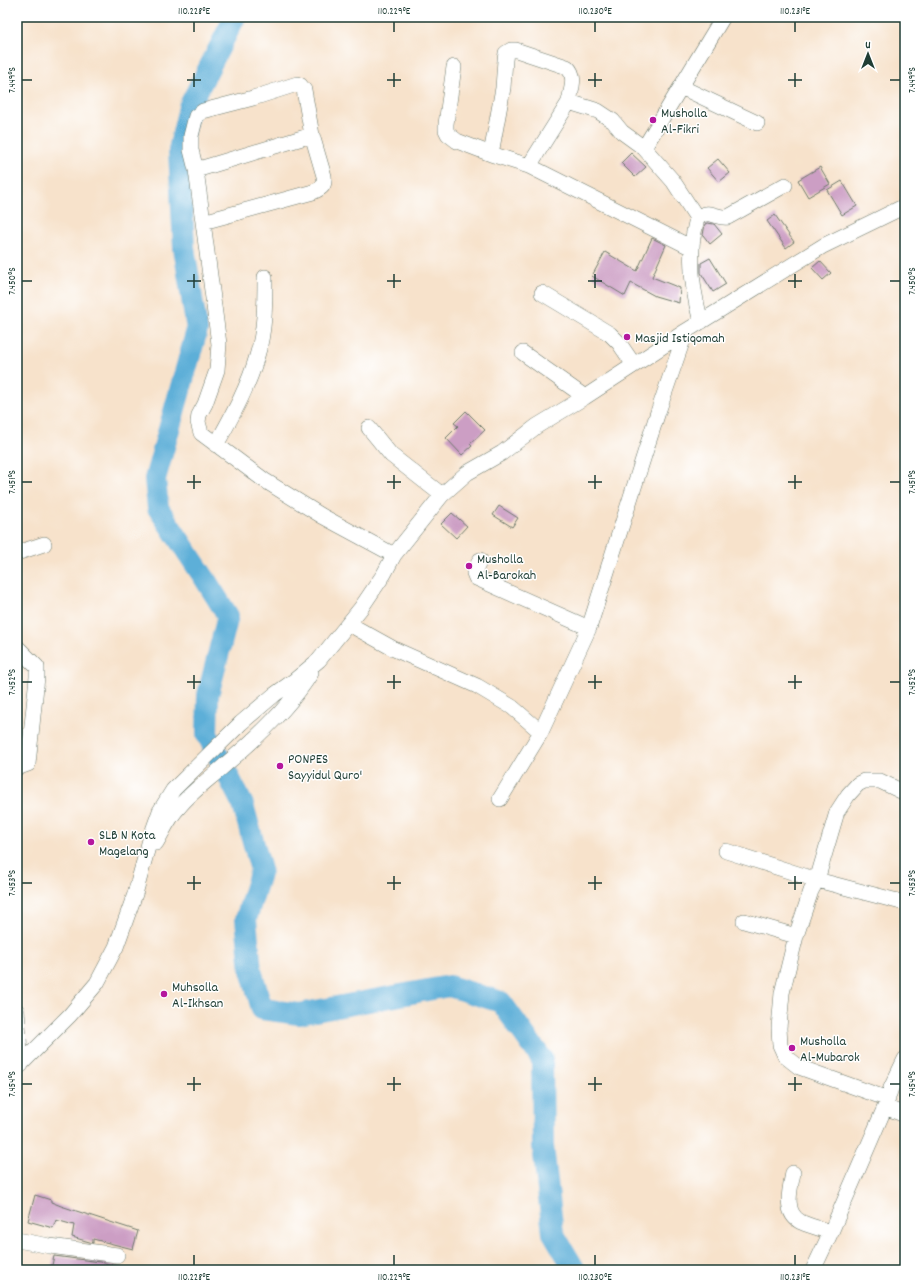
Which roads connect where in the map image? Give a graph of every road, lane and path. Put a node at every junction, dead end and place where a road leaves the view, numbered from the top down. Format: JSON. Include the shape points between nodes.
{"nodes":[{"id":1,"x":723,"y":17,"type":"edge"},
{"id":2,"x":454,"y":67,"type":"dead end"},
{"id":3,"x":681,"y":87,"type":"junction"},
{"id":4,"x":569,"y":102,"type":"junction"},
{"id":5,"x":756,"y":123,"type":"dead end"},
{"id":6,"x":312,"y":135,"type":"junction"},
{"id":7,"x":644,"y":148,"type":"junction"},
{"id":8,"x":491,"y":154,"type":"junction"},
{"id":9,"x":529,"y":166,"type":"junction"},
{"id":10,"x":196,"y":170,"type":"junction"},
{"id":11,"x":785,"y":185,"type":"dead end"},
{"id":12,"x":905,"y":206,"type":"edge"},
{"id":13,"x":697,"y":218,"type":"junction"},
{"id":14,"x":203,"y":222,"type":"junction"},
{"id":15,"x":692,"y":248,"type":"junction"},
{"id":16,"x":265,"y":277,"type":"dead end"},
{"id":17,"x":542,"y":294,"type":"dead end"},
{"id":18,"x":701,"y":322,"type":"junction"},
{"id":19,"x":686,"y":331,"type":"junction"},
{"id":20,"x":523,"y":353,"type":"dead end"},
{"id":21,"x":634,"y":365,"type":"junction"},
{"id":22,"x":585,"y":397,"type":"junction"},
{"id":23,"x":369,"y":428,"type":"dead end"},
{"id":24,"x":216,"y":445,"type":"junction"},
{"id":25,"x":442,"y":495,"type":"junction"},
{"id":26,"x":44,"y":544,"type":"dead end"},
{"id":27,"x":17,"y":553,"type":"edge"},
{"id":28,"x":394,"y":555,"type":"junction"},
{"id":29,"x":480,"y":560,"type":"dead end"},
{"id":30,"x":349,"y":624,"type":"junction"},
{"id":31,"x":589,"y":628,"type":"junction"},
{"id":32,"x":17,"y":647,"type":"edge"},
{"id":33,"x":319,"y":660,"type":"junction"},
{"id":34,"x":541,"y":732,"type":"junction"},
{"id":35,"x":17,"y":768,"type":"edge"},
{"id":36,"x":905,"y":793,"type":"edge"},
{"id":37,"x":500,"y":799,"type":"dead end"},
{"id":38,"x":726,"y":851,"type":"dead end"},
{"id":39,"x":143,"y":864,"type":"junction"},
{"id":40,"x":817,"y":880,"type":"junction"},
{"id":41,"x":905,"y":903,"type":"edge"},
{"id":42,"x":744,"y":921,"type":"dead end"},
{"id":43,"x":796,"y":936,"type":"junction"},
{"id":44,"x":17,"y":1011,"type":"edge"},
{"id":45,"x":905,"y":1058,"type":"edge"},
{"id":46,"x":19,"y":1067,"type":"edge"},
{"id":47,"x":886,"y":1103,"type":"junction"},
{"id":48,"x":905,"y":1115,"type":"edge"},
{"id":49,"x":793,"y":1174,"type":"dead end"},
{"id":50,"x":831,"y":1232,"type":"junction"},
{"id":51,"x":17,"y":1240,"type":"edge"},
{"id":52,"x":117,"y":1255,"type":"dead end"},
{"id":53,"x":813,"y":1270,"type":"edge"}],
"edges":[{"from":1,"to":3,"type":"street"},
{"from":2,"to":8,"type":"street","via":[[446,130],[457,141]]},
{"from":3,"to":5,"type":"street"},
{"from":3,"to":7,"type":"street"},
{"from":4,"to":7,"type":"street","via":[[598,111]]},
{"from":4,"to":8,"type":"street","via":[[573,78],[567,67],[516,50],[506,53],[503,88]]},
{"from":4,"to":9,"type":"street"},
{"from":6,"to":10,"type":"street"},
{"from":6,"to":10,"type":"street","via":[[304,90],[297,84],[203,111],[196,116],[191,136],[191,150]]},
{"from":6,"to":14,"type":"street","via":[[324,176],[323,186],[313,192]]},
{"from":7,"to":13,"type":"street","via":[[673,181]]},
{"from":8,"to":9,"type":"street"},
{"from":9,"to":15,"type":"street"},
{"from":10,"to":14,"type":"street"},
{"from":11,"to":13,"type":"street","via":[[728,217],[723,218],[709,213]]},
{"from":12,"to":18,"type":"street","via":[[823,246]]},
{"from":13,"to":15,"type":"street"},
{"from":14,"to":24,"type":"street","via":[[219,344],[217,370],[198,422],[201,433]]},
{"from":15,"to":18,"type":"street","via":[[696,306]]},
{"from":16,"to":24,"type":"street","via":[[265,304],[258,355],[250,381]]},
{"from":17,"to":21,"type":"street","via":[[610,334]]},
{"from":18,"to":19,"type":"street"},
{"from":19,"to":21,"type":"street"},
{"from":19,"to":31,"type":"street"},
{"from":20,"to":22,"type":"street"},
{"from":21,"to":22,"type":"street"},
{"from":22,"to":25,"type":"street","via":[[537,426],[502,453],[467,473]]},
{"from":23,"to":25,"type":"street","via":[[391,455]]},
{"from":24,"to":28,"type":"street","via":[[264,480],[322,516]]},
{"from":25,"to":28,"type":"street"},
{"from":26,"to":27,"type":"street"},
{"from":28,"to":30,"type":"street","via":[[384,574]]},
{"from":29,"to":31,"type":"street","via":[[474,573],[476,578]]},
{"from":30,"to":33,"type":"street"},
{"from":30,"to":34,"type":"street","via":[[394,649],[477,686],[512,707]]},
{"from":31,"to":34,"type":"street"},
{"from":32,"to":35,"type":"street","via":[[37,667],[28,764]]},
{"from":33,"to":39,"type":"street","via":[[288,704],[247,747],[178,807]]},
{"from":33,"to":39,"type":"street","via":[[241,723],[173,790],[160,811]]},
{"from":34,"to":37,"type":"street"},
{"from":36,"to":40,"type":"street","via":[[880,781],[864,781],[858,784],[837,812]]},
{"from":38,"to":40,"type":"street"},
{"from":39,"to":46,"type":"street","via":[[136,894],[116,947],[97,983]]},
{"from":40,"to":41,"type":"street"},
{"from":40,"to":43,"type":"street"},
{"from":42,"to":43,"type":"street"},
{"from":43,"to":47,"type":"street","via":[[782,993],[779,1028],[780,1045],[785,1056],[799,1068]]},
{"from":44,"to":46,"type":"street"},
{"from":45,"to":47,"type":"street"},
{"from":47,"to":48,"type":"street"},
{"from":47,"to":50,"type":"street"},
{"from":49,"to":50,"type":"street","via":[[789,1205],[794,1216],[800,1222]]},
{"from":50,"to":53,"type":"street"},
{"from":51,"to":52,"type":"street"}]}
